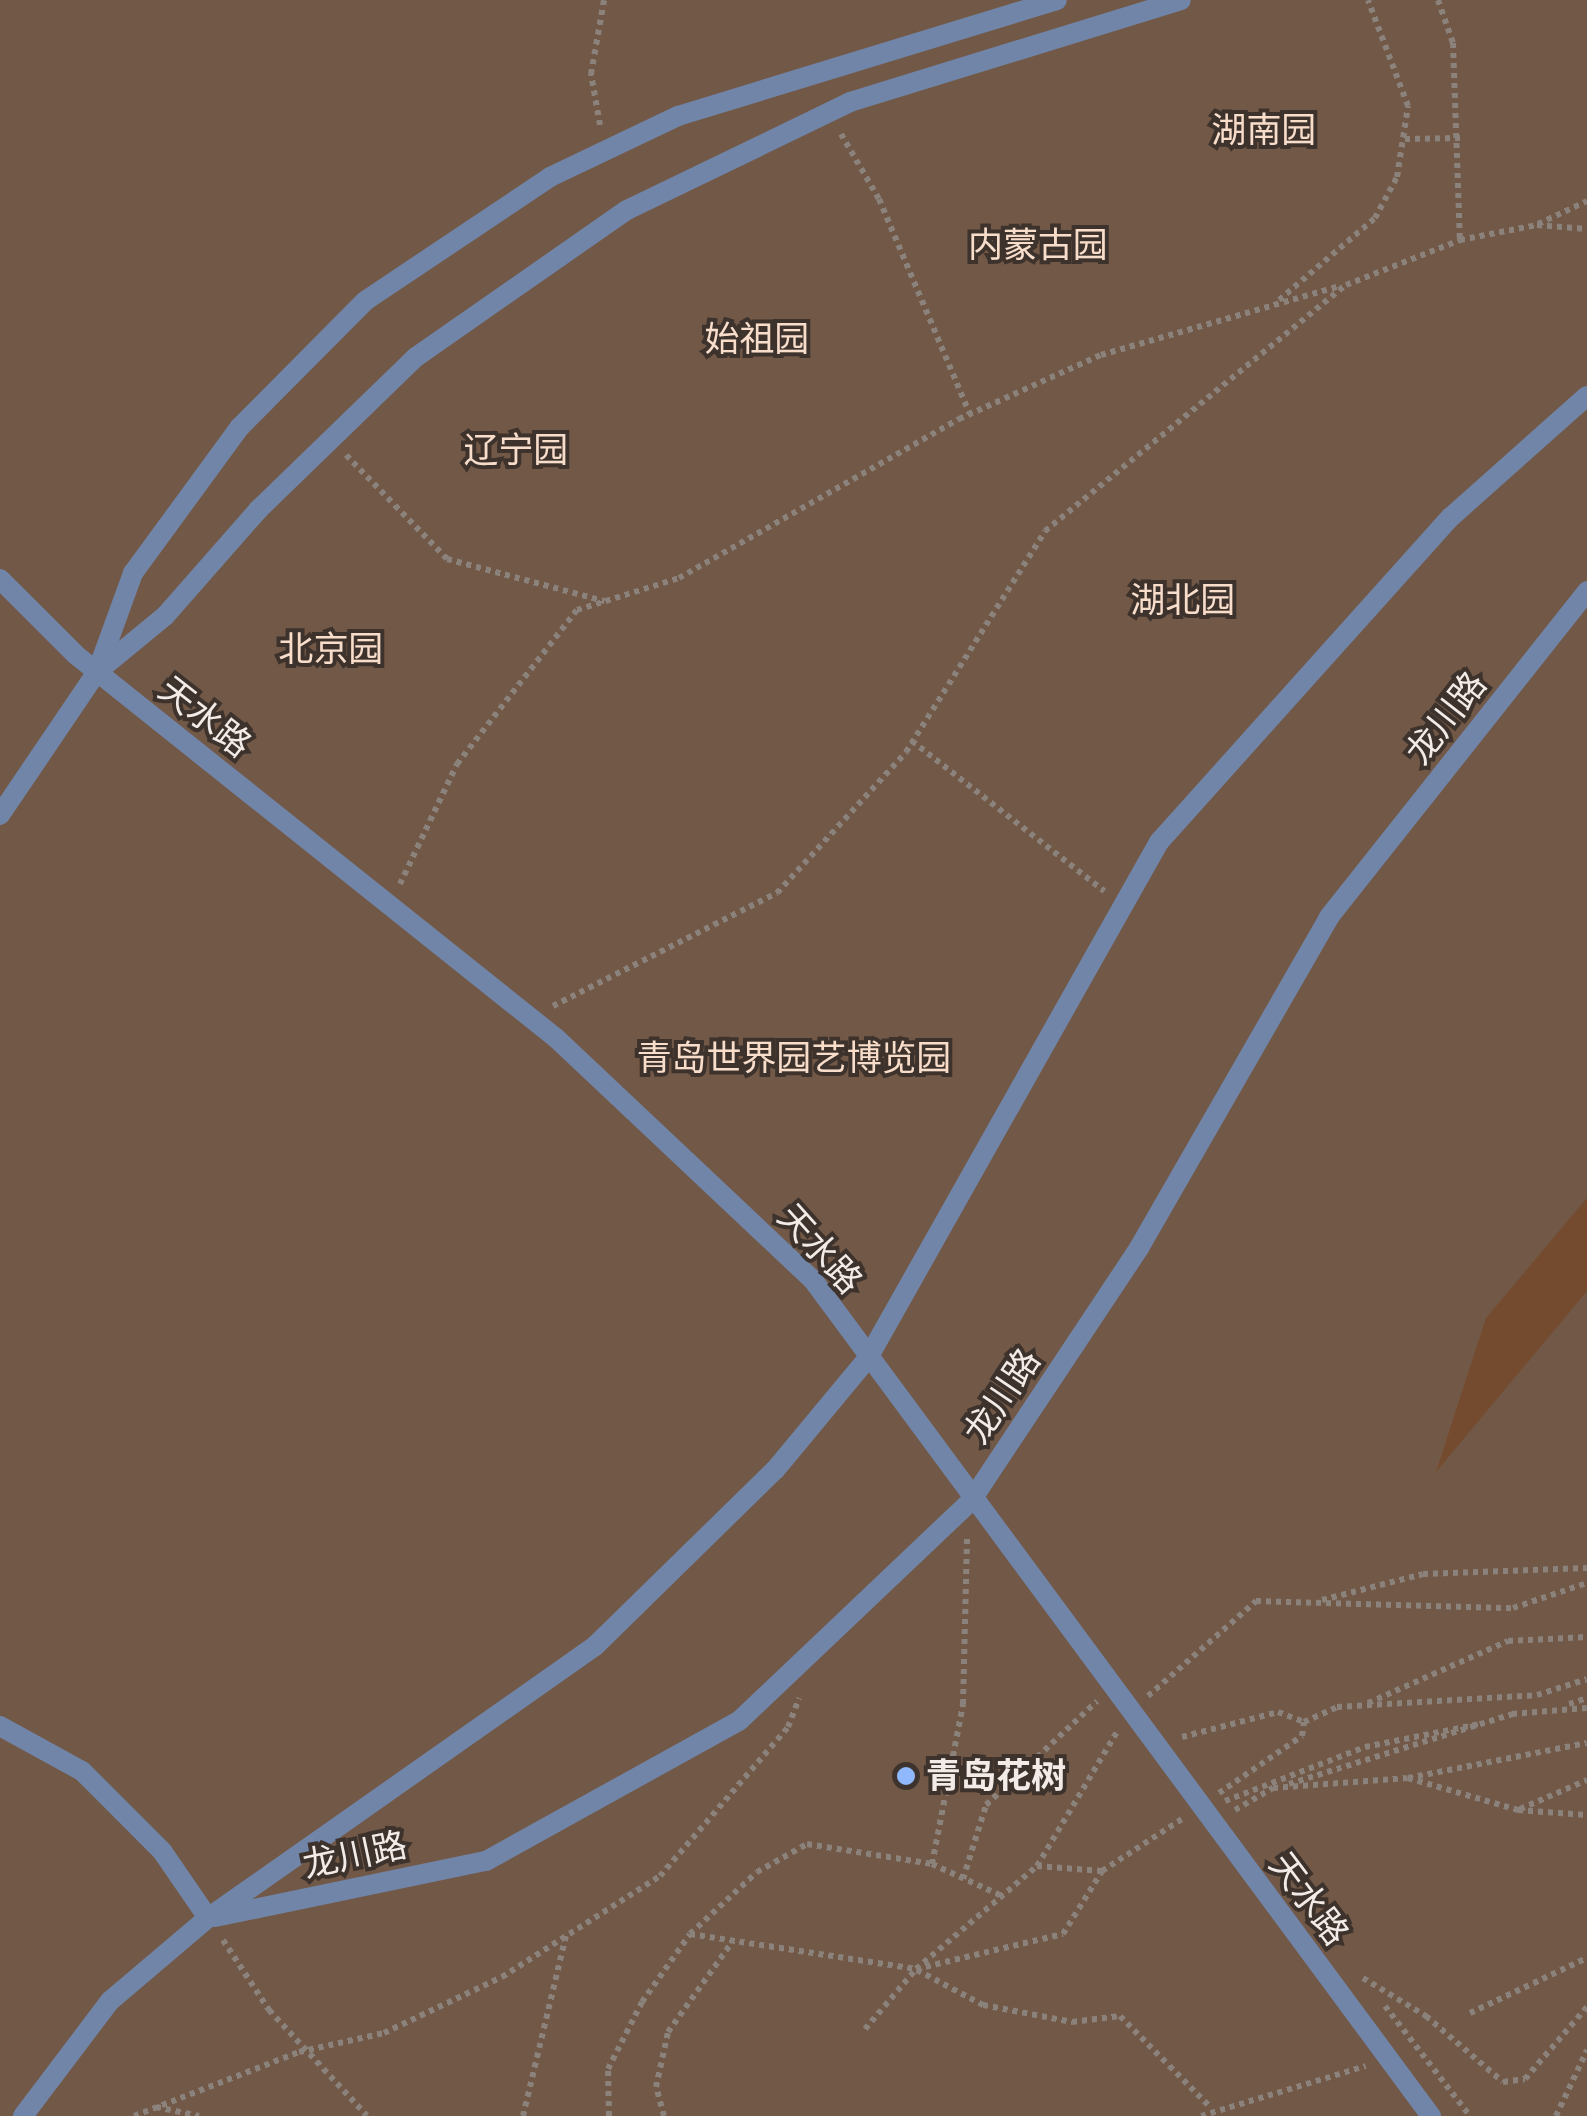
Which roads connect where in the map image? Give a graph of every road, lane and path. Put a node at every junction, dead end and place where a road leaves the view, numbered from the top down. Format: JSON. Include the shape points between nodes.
{"nodes":[{"id":1,"x":604,"y":0,"type":"edge"},
{"id":2,"x":1057,"y":0,"type":"edge"},
{"id":3,"x":1181,"y":0,"type":"edge"},
{"id":4,"x":1368,"y":0,"type":"edge"},
{"id":5,"x":1438,"y":0,"type":"edge"},
{"id":6,"x":828,"y":113,"type":"junction"},
{"id":7,"x":1460,"y":138,"type":"junction"},
{"id":8,"x":1405,"y":139,"type":"junction"},
{"id":9,"x":604,"y":151,"type":"junction"},
{"id":10,"x":1587,"y":201,"type":"edge"},
{"id":11,"x":1537,"y":225,"type":"junction"},
{"id":12,"x":1587,"y":230,"type":"edge"},
{"id":13,"x":1460,"y":240,"type":"junction"},
{"id":14,"x":1346,"y":285,"type":"junction"},
{"id":15,"x":1278,"y":301,"type":"junction"},
{"id":16,"x":1587,"y":396,"type":"edge"},
{"id":17,"x":970,"y":414,"type":"junction"},
{"id":18,"x":331,"y":439,"type":"junction"},
{"id":19,"x":0,"y":578,"type":"edge"},
{"id":20,"x":1587,"y":591,"type":"edge"},
{"id":21,"x":605,"y":601,"type":"junction"},
{"id":22,"x":97,"y":672,"type":"junction"},
{"id":23,"x":912,"y":741,"type":"junction"},
{"id":24,"x":0,"y":816,"type":"edge"},
{"id":25,"x":390,"y":906,"type":"junction"},
{"id":26,"x":1124,"y":907,"type":"junction"},
{"id":27,"x":532,"y":1018,"type":"junction"},
{"id":28,"x":868,"y":1358,"type":"junction"},
{"id":29,"x":971,"y":1501,"type":"junction"},
{"id":30,"x":1587,"y":1568,"type":"edge"},
{"id":31,"x":1587,"y":1583,"type":"edge"},
{"id":32,"x":1318,"y":1602,"type":"junction"},
{"id":33,"x":1587,"y":1637,"type":"edge"},
{"id":34,"x":790,"y":1673,"type":"junction"},
{"id":35,"x":1587,"y":1679,"type":"edge"},
{"id":36,"x":1111,"y":1689,"type":"junction"},
{"id":37,"x":1587,"y":1698,"type":"edge"},
{"id":38,"x":1364,"y":1705,"type":"junction"},
{"id":39,"x":1587,"y":1708,"type":"edge"},
{"id":40,"x":1556,"y":1709,"type":"junction"},
{"id":41,"x":1130,"y":1713,"type":"junction"},
{"id":42,"x":1304,"y":1722,"type":"junction"},
{"id":43,"x":1486,"y":1724,"type":"junction"},
{"id":44,"x":0,"y":1726,"type":"edge"},
{"id":45,"x":1587,"y":1743,"type":"edge"},
{"id":46,"x":1154,"y":1746,"type":"junction"},
{"id":47,"x":1408,"y":1778,"type":"junction"},
{"id":48,"x":1587,"y":1780,"type":"edge"},
{"id":49,"x":1273,"y":1788,"type":"junction"},
{"id":50,"x":1518,"y":1810,"type":"junction"},
{"id":51,"x":1204,"y":1812,"type":"junction"},
{"id":52,"x":1587,"y":1816,"type":"edge"},
{"id":53,"x":932,"y":1864,"type":"junction"},
{"id":54,"x":1037,"y":1866,"type":"junction"},
{"id":55,"x":1102,"y":1871,"type":"junction"},
{"id":56,"x":963,"y":1878,"type":"junction"},
{"id":57,"x":1002,"y":1896,"type":"junction"},
{"id":58,"x":208,"y":1918,"type":"junction"},
{"id":59,"x":690,"y":1934,"type":"junction"},
{"id":60,"x":566,"y":1936,"type":"junction"},
{"id":61,"x":734,"y":1940,"type":"junction"},
{"id":62,"x":1587,"y":1958,"type":"edge"},
{"id":63,"x":916,"y":1970,"type":"junction"},
{"id":64,"x":1587,"y":2006,"type":"edge"},
{"id":65,"x":1470,"y":2014,"type":"dead end"},
{"id":66,"x":866,"y":2030,"type":"dead end"},
{"id":67,"x":1587,"y":2050,"type":"edge"},
{"id":68,"x":1389,"y":2060,"type":"junction"},
{"id":69,"x":156,"y":2107,"type":"junction"},
{"id":70,"x":1210,"y":2108,"type":"junction"},
{"id":71,"x":23,"y":2116,"type":"edge"},
{"id":72,"x":134,"y":2116,"type":"edge"},
{"id":73,"x":199,"y":2116,"type":"edge"},
{"id":74,"x":367,"y":2116,"type":"edge"},
{"id":75,"x":522,"y":2116,"type":"edge"},
{"id":76,"x":609,"y":2116,"type":"edge"},
{"id":77,"x":664,"y":2116,"type":"edge"},
{"id":78,"x":1201,"y":2116,"type":"edge"},
{"id":79,"x":1431,"y":2116,"type":"edge"},
{"id":80,"x":1470,"y":2116,"type":"edge"},
{"id":81,"x":1556,"y":2116,"type":"edge"}],
"edges":[{"from":1,"to":9,"type":"path","via":[[591,74]]},
{"from":2,"to":9,"type":"street","via":[[678,116]]},
{"from":3,"to":6,"type":"street"},
{"from":4,"to":8,"type":"path","via":[[1400,72]]},
{"from":5,"to":7,"type":"path","via":[[1453,43]]},
{"from":6,"to":17,"type":"path","via":[[880,199]]},
{"from":6,"to":18,"type":"street","via":[[627,210],[416,356]]},
{"from":7,"to":8,"type":"path"},
{"from":7,"to":13,"type":"path"},
{"from":8,"to":15,"type":"path","via":[[1376,218]]},
{"from":9,"to":22,"type":"street","via":[[365,301],[240,427],[133,573]]},
{"from":10,"to":11,"type":"path"},
{"from":11,"to":12,"type":"path"},
{"from":11,"to":13,"type":"path"},
{"from":13,"to":14,"type":"path"},
{"from":14,"to":15,"type":"path"},
{"from":14,"to":23,"type":"path","via":[[1045,531]]},
{"from":15,"to":17,"type":"path","via":[[1101,356]]},
{"from":16,"to":26,"type":"street","via":[[1451,518],[1159,842]]},
{"from":17,"to":21,"type":"path","via":[[679,578]]},
{"from":18,"to":21,"type":"path","via":[[447,559]]},
{"from":18,"to":22,"type":"street","via":[[165,616]]},
{"from":19,"to":22,"type":"street","name":"天水路"},
{"from":20,"to":29,"type":"street","name":"龙川路","via":[[1329,918],[1139,1248]]},
{"from":21,"to":25,"type":"path","via":[[577,610],[457,764]]},
{"from":22,"to":24,"type":"street"},
{"from":22,"to":25,"type":"street","name":"天水路"},
{"from":23,"to":26,"type":"path"},
{"from":23,"to":27,"type":"path","via":[[776,893]]},
{"from":25,"to":27,"type":"street","name":"天水路"},
{"from":26,"to":28,"type":"street"},
{"from":27,"to":28,"type":"street","name":"天水路","via":[[814,1280]]},
{"from":28,"to":29,"type":"street","name":"天水路"},
{"from":28,"to":58,"type":"street","via":[[775,1470],[595,1646]]},
{"from":29,"to":34,"type":"street","name":"龙川路"},
{"from":29,"to":36,"type":"street","name":"天水路"},
{"from":29,"to":53,"type":"path","via":[[963,1704]]},
{"from":30,"to":32,"type":"path","via":[[1423,1574]]},
{"from":31,"to":32,"type":"path","via":[[1514,1608]]},
{"from":32,"to":41,"type":"path","via":[[1256,1601]]},
{"from":33,"to":38,"type":"path","via":[[1508,1641]]},
{"from":34,"to":58,"type":"street","name":"龙川路","via":[[739,1721],[486,1861]]},
{"from":34,"to":60,"type":"path","via":[[801,1701],[788,1727],[660,1876]]},
{"from":35,"to":38,"type":"path","via":[[1538,1694]]},
{"from":36,"to":41,"type":"street","name":"天水路"},
{"from":36,"to":56,"type":"path","via":[[986,1805]]},
{"from":37,"to":40,"type":"path"},
{"from":38,"to":42,"type":"path"},
{"from":39,"to":40,"type":"path"},
{"from":40,"to":43,"type":"path"},
{"from":41,"to":46,"type":"street","name":"天水路"},
{"from":41,"to":54,"type":"path"},
{"from":42,"to":46,"type":"path","via":[[1278,1712]]},
{"from":42,"to":51,"type":"path","via":[[1302,1736]]},
{"from":43,"to":49,"type":"path"},
{"from":43,"to":51,"type":"path","via":[[1334,1756]]},
{"from":44,"to":58,"type":"street","via":[[82,1771],[162,1851]]},
{"from":45,"to":47,"type":"path"},
{"from":46,"to":51,"type":"street","name":"天水路"},
{"from":47,"to":49,"type":"path"},
{"from":47,"to":50,"type":"path"},
{"from":48,"to":50,"type":"path"},
{"from":49,"to":51,"type":"path"},
{"from":50,"to":52,"type":"path"},
{"from":51,"to":55,"type":"path"},
{"from":51,"to":68,"type":"street","name":"天水路"},
{"from":53,"to":56,"type":"path"},
{"from":53,"to":59,"type":"path","via":[[808,1844],[757,1872]]},
{"from":54,"to":55,"type":"path"},
{"from":54,"to":57,"type":"path"},
{"from":55,"to":63,"type":"path","via":[[1062,1934]]},
{"from":56,"to":57,"type":"path"},
{"from":57,"to":63,"type":"path"},
{"from":58,"to":71,"type":"street","via":[[110,2001]]},
{"from":58,"to":74,"type":"path","via":[[269,2010]]},
{"from":59,"to":61,"type":"path"},
{"from":59,"to":76,"type":"path","via":[[608,2070]]},
{"from":60,"to":69,"type":"path","via":[[384,2033],[299,2052]]},
{"from":60,"to":75,"type":"path"},
{"from":61,"to":63,"type":"path"},
{"from":61,"to":77,"type":"path","via":[[668,2032],[656,2088]]},
{"from":62,"to":65,"type":"path"},
{"from":63,"to":66,"type":"path"},
{"from":63,"to":70,"type":"path","via":[[983,2006],[1072,2022],[1120,2016]]},
{"from":64,"to":80,"type":"path","via":[[1525,2079],[1503,2082],[1426,2016],[1362,1978]]},
{"from":67,"to":81,"type":"path"},
{"from":68,"to":70,"type":"path"},
{"from":68,"to":79,"type":"street","name":"天水路"},
{"from":69,"to":72,"type":"path"},
{"from":69,"to":73,"type":"path"},
{"from":70,"to":78,"type":"path"}]}
